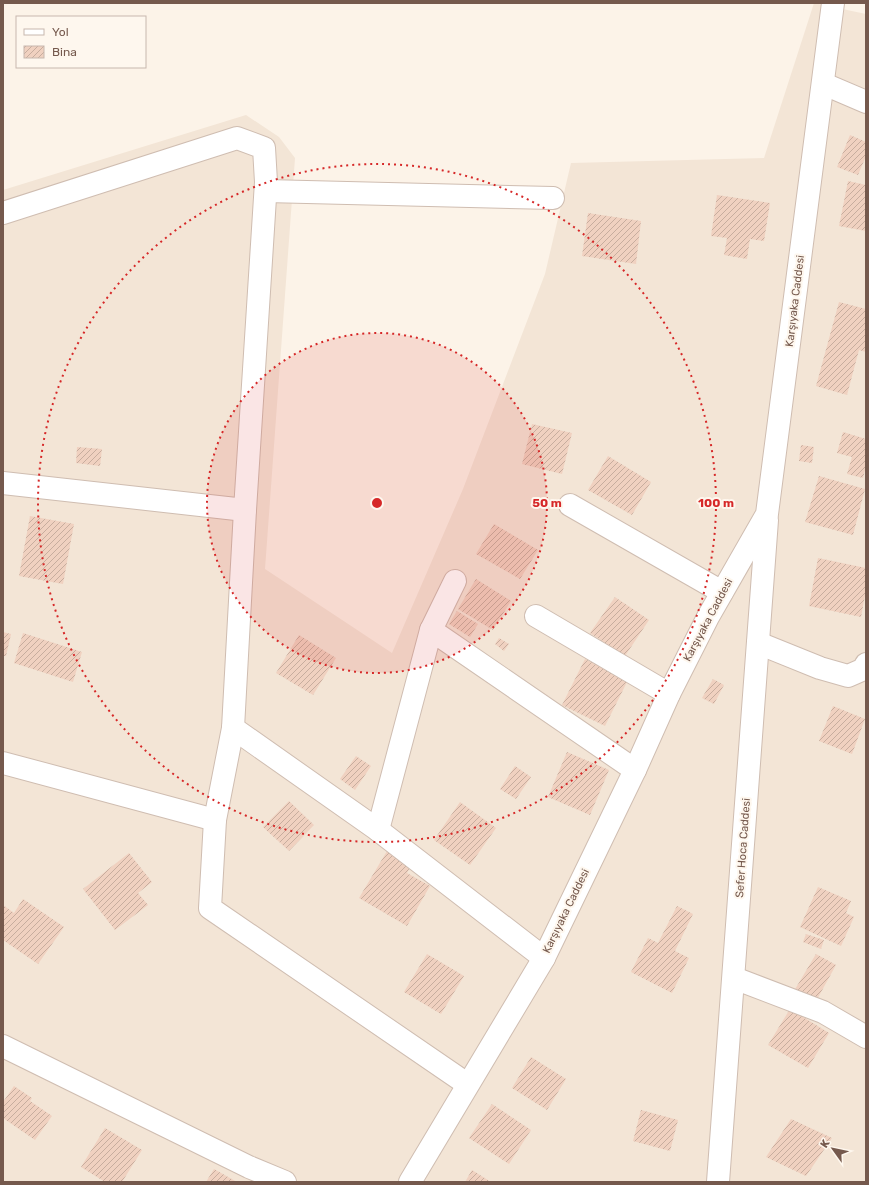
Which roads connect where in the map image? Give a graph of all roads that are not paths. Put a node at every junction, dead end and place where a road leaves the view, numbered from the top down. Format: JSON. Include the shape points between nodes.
{"nodes":[{"id":1,"x":833,"y":3,"type":"edge"},
{"id":2,"x":824,"y":84,"type":"junction"},
{"id":3,"x":866,"y":102,"type":"edge"},
{"id":4,"x":266,"y":191,"type":"junction"},
{"id":5,"x":553,"y":198,"type":"dead end"},
{"id":6,"x":3,"y":213,"type":"edge"},
{"id":7,"x":3,"y":484,"type":"edge"},
{"id":8,"x":570,"y":505,"type":"dead end"},
{"id":9,"x":245,"y":510,"type":"junction"},
{"id":10,"x":767,"y":514,"type":"junction"},
{"id":11,"x":455,"y":581,"type":"dead end"},
{"id":12,"x":722,"y":592,"type":"junction"},
{"id":13,"x":536,"y":616,"type":"dead end"},
{"id":14,"x":431,"y":630,"type":"junction"},
{"id":15,"x":758,"y":643,"type":"junction"},
{"id":16,"x":866,"y":664,"type":"edge"},
{"id":17,"x":669,"y":694,"type":"junction"},
{"id":18,"x":233,"y":728,"type":"junction"},
{"id":19,"x":3,"y":763,"type":"edge"},
{"id":20,"x":635,"y":770,"type":"junction"},
{"id":21,"x":214,"y":820,"type":"junction"},
{"id":22,"x":378,"y":830,"type":"junction"},
{"id":23,"x":544,"y":958,"type":"junction"},
{"id":24,"x":734,"y":978,"type":"junction"},
{"id":25,"x":866,"y":1037,"type":"edge"},
{"id":26,"x":3,"y":1046,"type":"edge"},
{"id":27,"x":467,"y":1084,"type":"junction"},
{"id":28,"x":285,"y":1182,"type":"edge"},
{"id":29,"x":410,"y":1182,"type":"edge"},
{"id":30,"x":718,"y":1182,"type":"edge"}],
"edges":[{"from":1,"to":2,"type":"street","name":"Karşıyaka Caddesi"},
{"from":2,"to":3,"type":"street"},
{"from":2,"to":10,"type":"street","name":"Karşıyaka Caddesi"},
{"from":4,"to":5,"type":"street"},
{"from":4,"to":6,"type":"street","via":[[264,148],[237,138]]},
{"from":4,"to":9,"type":"street"},
{"from":7,"to":9,"type":"street"},
{"from":8,"to":12,"type":"street"},
{"from":9,"to":18,"type":"street"},
{"from":10,"to":12,"type":"street","name":"Karşıyaka Caddesi"},
{"from":10,"to":15,"type":"street","name":"Sefer Hoca Caddesi"},
{"from":11,"to":14,"type":"street"},
{"from":12,"to":17,"type":"street","name":"Karşıyaka Caddesi"},
{"from":13,"to":17,"type":"street"},
{"from":14,"to":20,"type":"street"},
{"from":14,"to":22,"type":"street"},
{"from":15,"to":16,"type":"street","via":[[820,668],[848,676],[864,669]]},
{"from":15,"to":24,"type":"street","name":"Sefer Hoca Caddesi"},
{"from":17,"to":20,"type":"street","name":"Karşıyaka Caddesi"},
{"from":18,"to":21,"type":"street"},
{"from":18,"to":22,"type":"street"},
{"from":19,"to":21,"type":"street"},
{"from":20,"to":23,"type":"street","name":"Karşıyaka Caddesi"},
{"from":21,"to":27,"type":"street","via":[[210,908]]},
{"from":22,"to":23,"type":"street"},
{"from":23,"to":27,"type":"street","name":"Karşıyaka Caddesi"},
{"from":24,"to":25,"type":"street","via":[[824,1012]]},
{"from":24,"to":30,"type":"street","name":"Sefer Hoca Caddesi"},
{"from":26,"to":28,"type":"street","via":[[249,1167]]},
{"from":27,"to":29,"type":"street","name":"Karşıyaka Caddesi"}]}
